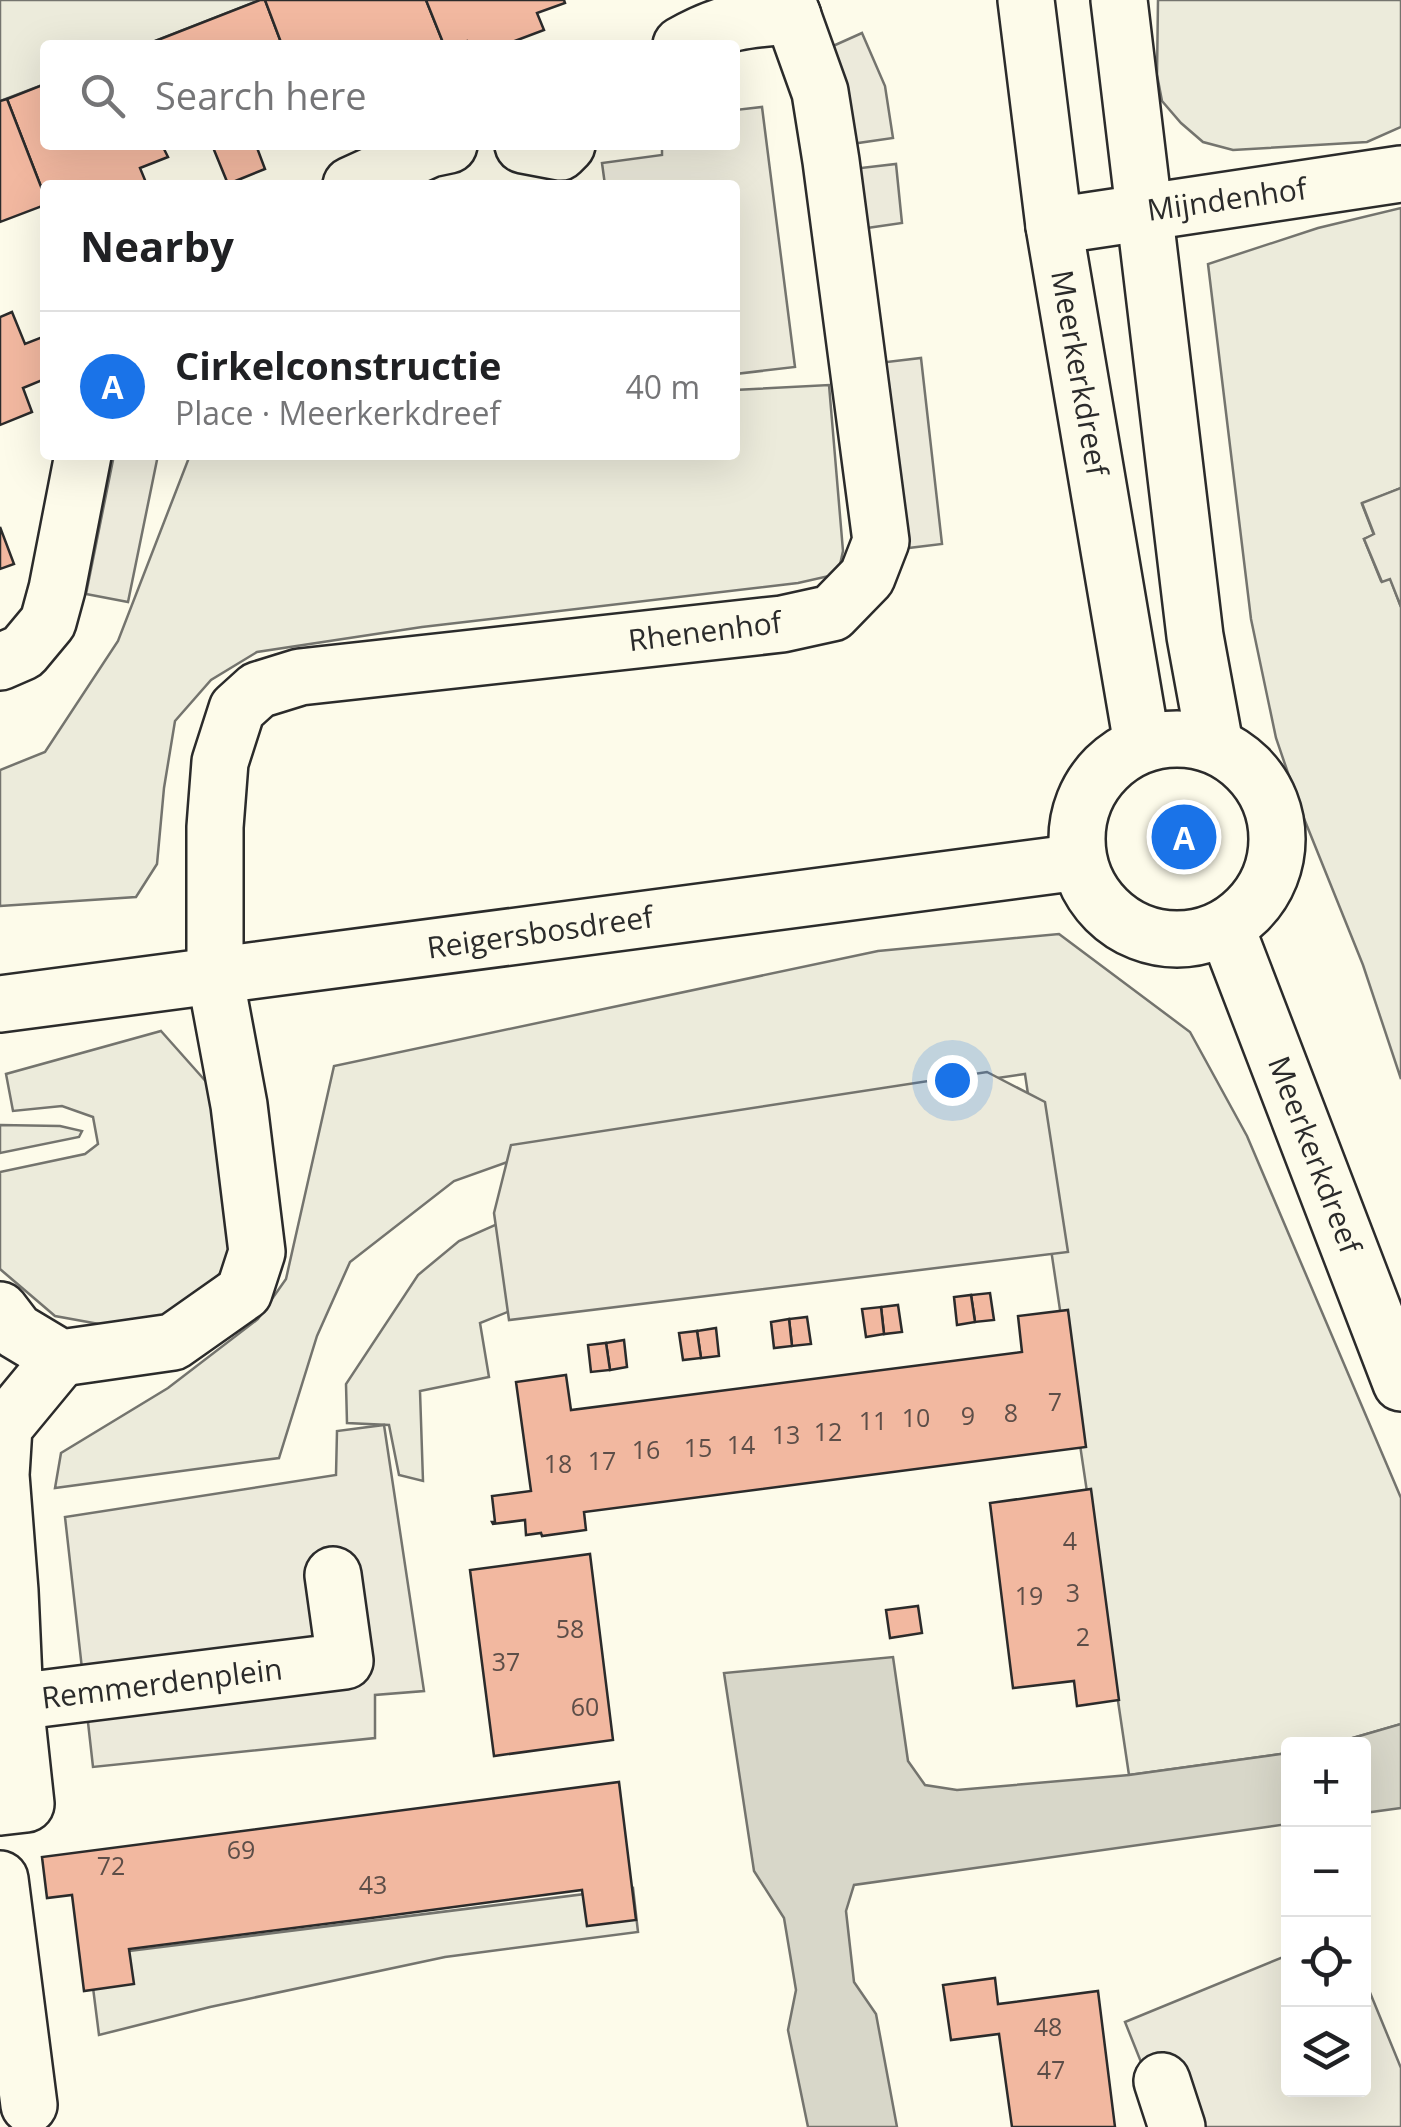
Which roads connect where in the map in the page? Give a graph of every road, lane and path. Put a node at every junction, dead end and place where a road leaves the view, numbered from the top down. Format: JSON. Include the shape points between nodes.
{"nodes":[{"id":1,"x":1026,"y":0,"type":"edge"},
{"id":2,"x":1119,"y":0,"type":"edge"},
{"id":3,"x":790,"y":8,"type":"edge"},
{"id":4,"x":690,"y":40,"type":"edge"},
{"id":5,"x":428,"y":150,"type":"edge"},
{"id":6,"x":1401,"y":174,"type":"edge"},
{"id":7,"x":362,"y":180,"type":"edge"},
{"id":8,"x":1144,"y":212,"type":"junction"},
{"id":9,"x":1054,"y":226,"type":"junction"},
{"id":10,"x":82,"y":460,"type":"edge"},
{"id":11,"x":0,"y":662,"type":"edge"},
{"id":12,"x":1142,"y":744,"type":"junction"},
{"id":13,"x":1215,"y":744,"type":"junction"},
{"id":14,"x":1079,"y":862,"type":"junction"},
{"id":15,"x":1226,"y":928,"type":"junction"},
{"id":16,"x":215,"y":976,"type":"junction"},
{"id":17,"x":0,"y":1004,"type":"edge"},
{"id":18,"x":0,"y":1310,"type":"edge"},
{"id":19,"x":61,"y":1358,"type":"junction"},
{"id":20,"x":1401,"y":1383,"type":"edge"},
{"id":21,"x":333,"y":1575,"type":"dead end"},
{"id":22,"x":15,"y":1702,"type":"junction"},
{"id":23,"x":0,"y":1807,"type":"edge"},
{"id":24,"x":0,"y":1879,"type":"edge"},
{"id":25,"x":29,"y":2105,"type":"dead end"}],
"edges":[{"from":1,"to":9,"type":"street","name":"Meerkerkdreef"},
{"from":2,"to":8,"type":"street"},
{"from":3,"to":4,"type":"street","name":"Rhenenhof"},
{"from":3,"to":16,"type":"street","name":"Rhenenhof","via":[[820,92],[831,161],[881,542],[867,577],[832,613],[782,624],[300,677],[258,690],[237,709],[220,762]]},
{"from":5,"to":7,"type":"street"},
{"from":6,"to":8,"type":"street","name":"Mijndenhof"},
{"from":8,"to":9,"type":"street","name":"Mijndenhof"},
{"from":8,"to":13,"type":"street","via":[[1194,636]]},
{"from":9,"to":12,"type":"street","name":"Meerkerkdreef"},
{"from":10,"to":11,"type":"street","via":[[48,622],[23,652]]},
{"from":12,"to":13,"type":"street","via":[[1178,737]]},
{"from":12,"to":14,"type":"street","via":[[1111,762],[1088,790],[1078,825]]},
{"from":13,"to":15,"type":"street","via":[[1247,765],[1270,796],[1279,832],[1273,870],[1255,904]]},
{"from":14,"to":15,"type":"street","via":[[1093,896],[1120,922],[1153,937],[1191,940]]},
{"from":14,"to":16,"type":"street","name":"Reigersbosdreef"},
{"from":15,"to":20,"type":"street","name":"Meerkerkdreef"},
{"from":16,"to":17,"type":"street","name":"Reigersbosdreef"},
{"from":16,"to":19,"type":"street","via":[[257,1252],[244,1292],[173,1342]]},
{"from":18,"to":19,"type":"street","via":[[16,1331]]},
{"from":19,"to":22,"type":"street","name":"Remmerdenplein","via":[[4,1427],[0,1475]]},
{"from":21,"to":22,"type":"street","name":"Remmerdenplein","via":[[346,1661]]},
{"from":22,"to":23,"type":"street","via":[[26,1804]]},
{"from":24,"to":25,"type":"street"}]}
